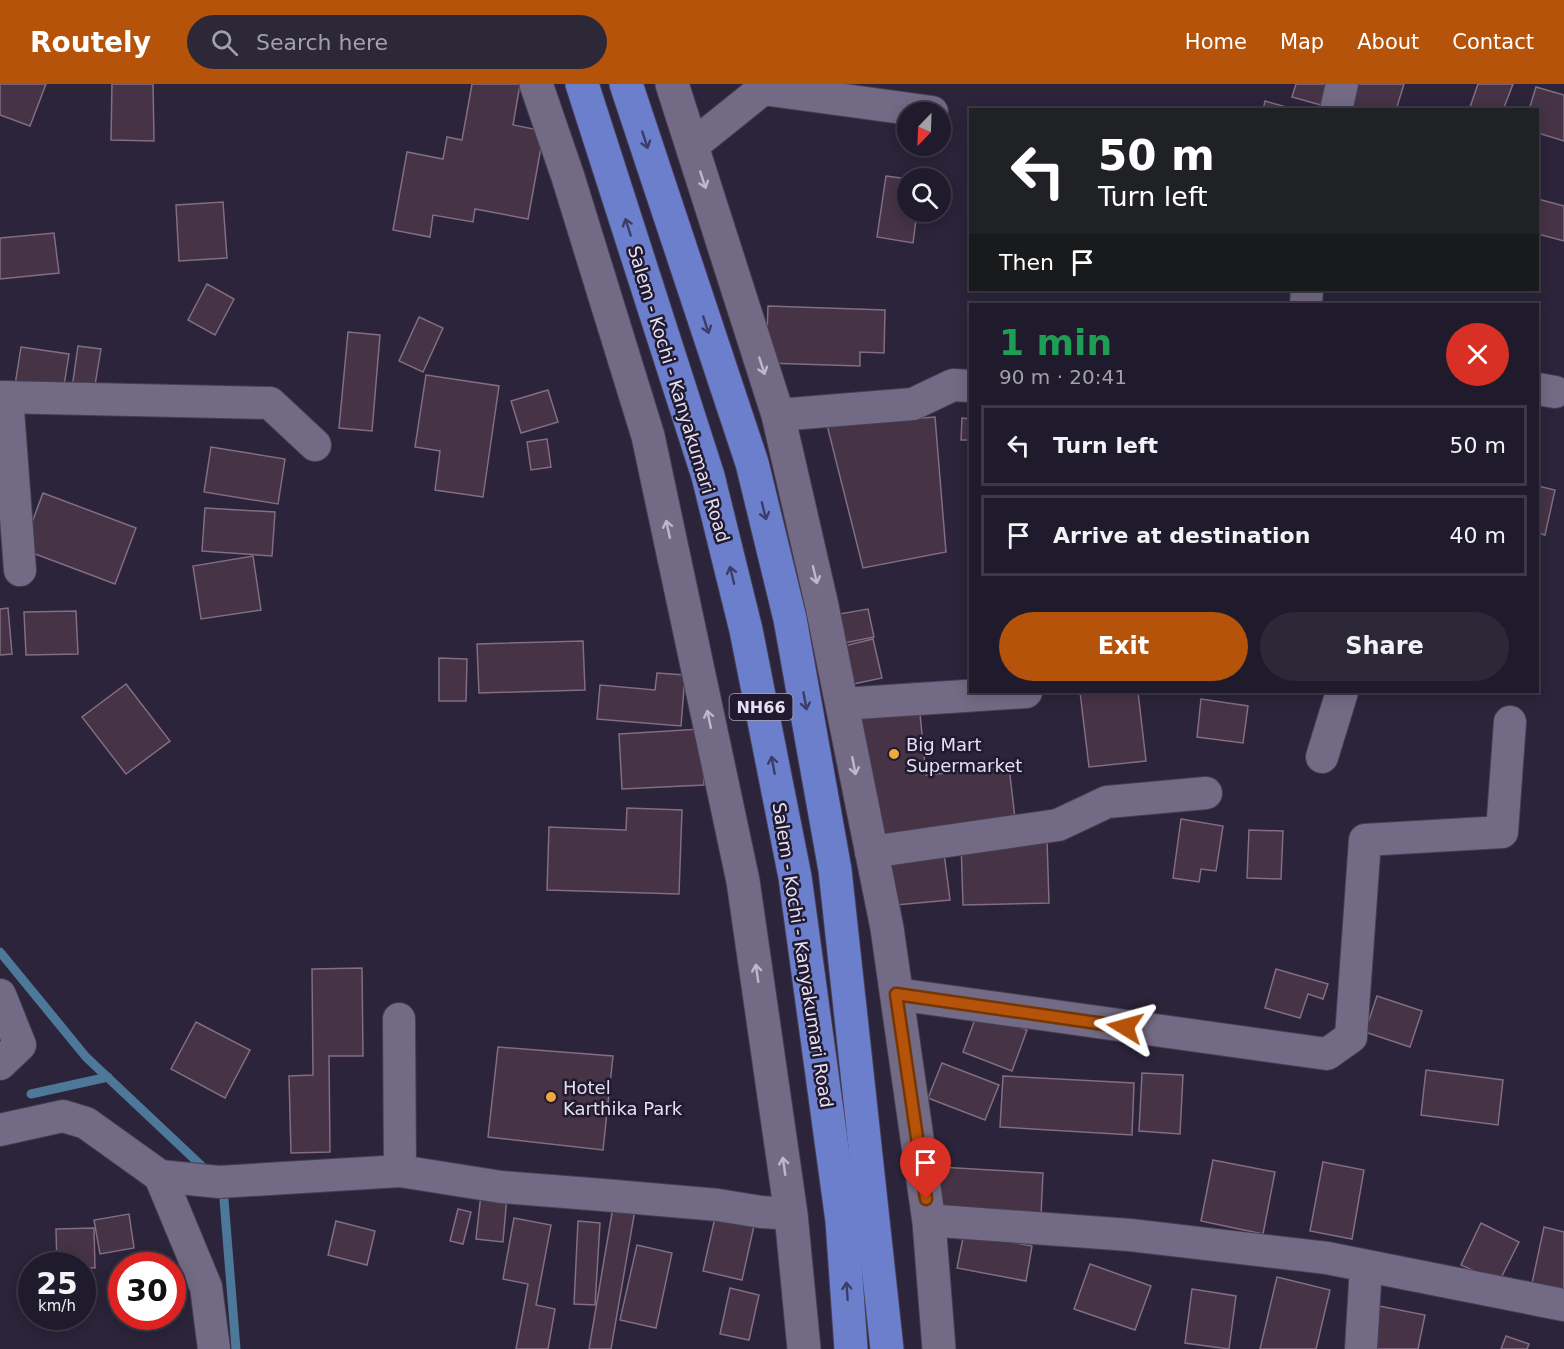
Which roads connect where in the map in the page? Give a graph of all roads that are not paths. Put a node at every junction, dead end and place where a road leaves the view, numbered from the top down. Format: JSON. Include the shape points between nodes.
{"nodes":[{"id":1,"x":536,"y":84,"type":"edge"},
{"id":2,"x":582,"y":84,"type":"edge"},
{"id":3,"x":626,"y":84,"type":"edge"},
{"id":4,"x":672,"y":84,"type":"edge"},
{"id":5,"x":1342,"y":84,"type":"edge"},
{"id":6,"x":897,"y":107,"type":"edge"},
{"id":7,"x":1336,"y":108,"type":"edge"},
{"id":8,"x":692,"y":146,"type":"junction"},
{"id":9,"x":969,"y":386,"type":"edge"},
{"id":10,"x":4,"y":397,"type":"edge"},
{"id":11,"x":778,"y":416,"type":"junction"},
{"id":12,"x":315,"y":445,"type":"dead end"},
{"id":13,"x":20,"y":570,"type":"dead end"},
{"id":14,"x":1011,"y":693,"type":"edge"},
{"id":15,"x":1342,"y":693,"type":"edge"},
{"id":16,"x":842,"y":704,"type":"junction"},
{"id":17,"x":1510,"y":722,"type":"dead end"},
{"id":18,"x":1322,"y":757,"type":"dead end"},
{"id":19,"x":1206,"y":792,"type":"dead end"},
{"id":20,"x":872,"y":852,"type":"junction"},
{"id":21,"x":896,"y":994,"type":"junction"},
{"id":22,"x":0,"y":995,"type":"edge"},
{"id":23,"x":399,"y":1019,"type":"dead end"},
{"id":24,"x":0,"y":1064,"type":"edge"},
{"id":25,"x":0,"y":1130,"type":"edge"},
{"id":26,"x":400,"y":1171,"type":"junction"},
{"id":27,"x":160,"y":1176,"type":"junction"},
{"id":28,"x":791,"y":1214,"type":"junction"},
{"id":29,"x":929,"y":1222,"type":"junction"},
{"id":30,"x":1366,"y":1266,"type":"junction"},
{"id":31,"x":1564,"y":1305,"type":"edge"},
{"id":32,"x":214,"y":1349,"type":"edge"},
{"id":33,"x":804,"y":1349,"type":"edge"},
{"id":34,"x":851,"y":1349,"type":"edge"},
{"id":35,"x":887,"y":1349,"type":"edge"},
{"id":36,"x":939,"y":1349,"type":"edge"},
{"id":37,"x":1361,"y":1349,"type":"edge"}],
"edges":[{"from":28,"to":1,"type":"street","one_way":true,"via":[[743,881],[648,436]]},
{"from":34,"to":2,"type":"highway","name":"Salem - Kochi - Kanyakumari Road","number":"NH66","one_way":true,"via":[[842,1221],[795,877],[746,630],[708,476]]},
{"from":3,"to":35,"type":"highway","name":"Salem - Kochi - Kanyakumari Road","number":"NH66","one_way":true,"via":[[752,463],[790,619],[835,870]]},
{"from":4,"to":8,"type":"street"},
{"from":5,"to":7,"type":"street"},
{"from":6,"to":8,"type":"street","via":[[763,89]]},
{"from":8,"to":11,"type":"street","one_way":true},
{"from":9,"to":11,"type":"street","via":[[953,385],[913,404]]},
{"from":10,"to":12,"type":"street","via":[[270,403]]},
{"from":10,"to":13,"type":"street"},
{"from":11,"to":16,"type":"street","one_way":true},
{"from":14,"to":16,"type":"street"},
{"from":15,"to":18,"type":"street"},
{"from":16,"to":20,"type":"street","one_way":true},
{"from":17,"to":21,"type":"street","via":[[1502,832],[1365,840],[1351,1037],[1327,1054]]},
{"from":19,"to":20,"type":"street","via":[[1107,802],[1058,825]]},
{"from":20,"to":21,"type":"street"},
{"from":21,"to":29,"type":"street"},
{"from":22,"to":24,"type":"street","via":[[20,1045]]},
{"from":23,"to":26,"type":"street"},
{"from":25,"to":27,"type":"street","via":[[63,1116],[86,1123]]},
{"from":26,"to":27,"type":"street","via":[[219,1182]]},
{"from":26,"to":28,"type":"street","via":[[501,1187]]},
{"from":27,"to":32,"type":"street","via":[[206,1287]]},
{"from":28,"to":33,"type":"street"},
{"from":29,"to":30,"type":"street","via":[[1130,1235]]},
{"from":29,"to":36,"type":"street"},
{"from":30,"to":31,"type":"street"},
{"from":30,"to":37,"type":"street"}]}
